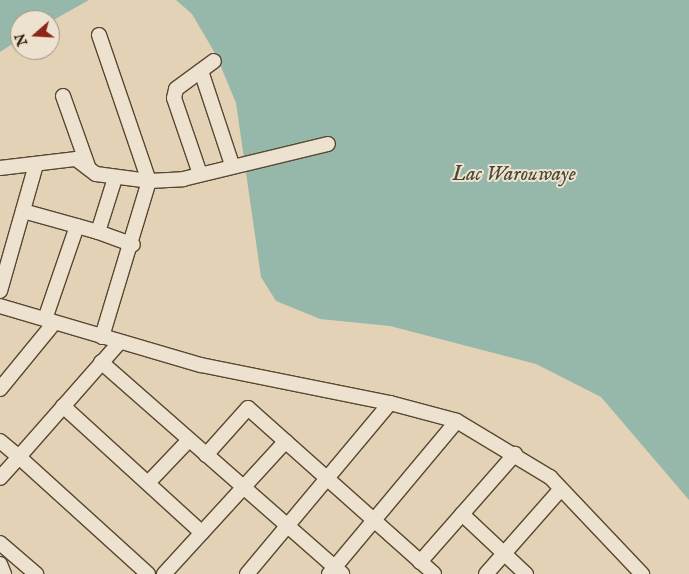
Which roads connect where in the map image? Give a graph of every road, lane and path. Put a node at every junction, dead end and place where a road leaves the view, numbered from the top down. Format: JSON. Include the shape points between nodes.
{"nodes":[{"id":1,"x":99,"y":35,"type":"dead end"},
{"id":2,"x":214,"y":61,"type":"dead end"},
{"id":3,"x":201,"y":71,"type":"junction"},
{"id":4,"x":63,"y":96,"type":"dead end"},
{"id":5,"x":328,"y":144,"type":"dead end"},
{"id":6,"x":36,"y":165,"type":"junction"},
{"id":7,"x":232,"y":166,"type":"junction"},
{"id":8,"x":0,"y":168,"type":"edge"},
{"id":9,"x":88,"y":169,"type":"junction"},
{"id":10,"x":200,"y":174,"type":"junction"},
{"id":11,"x":115,"y":178,"type":"junction"},
{"id":12,"x":149,"y":181,"type":"junction"},
{"id":13,"x":23,"y":211,"type":"junction"},
{"id":14,"x":77,"y":226,"type":"junction"},
{"id":15,"x":98,"y":232,"type":"junction"},
{"id":16,"x":133,"y":245,"type":"junction"},
{"id":17,"x":0,"y":291,"type":"edge"},
{"id":18,"x":0,"y":306,"type":"edge"},
{"id":19,"x":49,"y":321,"type":"junction"},
{"id":20,"x":102,"y":338,"type":"junction"},
{"id":21,"x":119,"y":343,"type":"junction"},
{"id":22,"x":101,"y":362,"type":"junction"},
{"id":23,"x":0,"y":389,"type":"edge"},
{"id":24,"x":390,"y":403,"type":"junction"},
{"id":25,"x":63,"y":406,"type":"junction"},
{"id":26,"x":457,"y":421,"type":"junction"},
{"id":27,"x":189,"y":440,"type":"junction"},
{"id":28,"x":0,"y":441,"type":"edge"},
{"id":29,"x":286,"y":441,"type":"junction"},
{"id":30,"x":515,"y":454,"type":"junction"},
{"id":31,"x":206,"y":455,"type":"junction"},
{"id":32,"x":20,"y":457,"type":"junction"},
{"id":33,"x":0,"y":478,"type":"edge"},
{"id":34,"x":328,"y":478,"type":"junction"},
{"id":35,"x":148,"y":483,"type":"junction"},
{"id":36,"x":243,"y":488,"type":"junction"},
{"id":37,"x":561,"y":489,"type":"junction"},
{"id":38,"x":462,"y":514,"type":"junction"},
{"id":39,"x":374,"y":521,"type":"junction"},
{"id":40,"x":287,"y":527,"type":"junction"},
{"id":41,"x":202,"y":533,"type":"junction"},
{"id":42,"x":0,"y":543,"type":"edge"},
{"id":43,"x":504,"y":554,"type":"junction"},
{"id":44,"x":420,"y":562,"type":"junction"},
{"id":45,"x":0,"y":564,"type":"edge"},
{"id":46,"x":335,"y":572,"type":"edge"},
{"id":47,"x":250,"y":573,"type":"edge"},
{"id":48,"x":4,"y":574,"type":"edge"},
{"id":49,"x":36,"y":574,"type":"edge"},
{"id":50,"x":148,"y":574,"type":"edge"},
{"id":51,"x":164,"y":574,"type":"edge"},
{"id":52,"x":434,"y":574,"type":"edge"},
{"id":53,"x":486,"y":574,"type":"edge"},
{"id":54,"x":526,"y":574,"type":"edge"},
{"id":55,"x":642,"y":574,"type":"edge"}],
"edges":[{"from":1,"to":12,"type":"street"},
{"from":2,"to":3,"type":"street"},
{"from":3,"to":7,"type":"street"},
{"from":3,"to":10,"type":"street","via":[[176,88],[174,98]]},
{"from":4,"to":9,"type":"street"},
{"from":5,"to":7,"type":"street"},
{"from":6,"to":8,"type":"street"},
{"from":6,"to":9,"type":"street","via":[[76,160]]},
{"from":6,"to":13,"type":"street"},
{"from":7,"to":10,"type":"street"},
{"from":9,"to":11,"type":"street"},
{"from":10,"to":12,"type":"street"},
{"from":11,"to":12,"type":"street"},
{"from":11,"to":15,"type":"street"},
{"from":12,"to":16,"type":"street"},
{"from":13,"to":14,"type":"street"},
{"from":13,"to":17,"type":"street"},
{"from":14,"to":15,"type":"street"},
{"from":14,"to":19,"type":"street"},
{"from":15,"to":16,"type":"street"},
{"from":16,"to":20,"type":"street"},
{"from":18,"to":19,"type":"street"},
{"from":19,"to":20,"type":"street"},
{"from":19,"to":23,"type":"street"},
{"from":20,"to":21,"type":"street"},
{"from":21,"to":22,"type":"street"},
{"from":21,"to":24,"type":"street","via":[[201,365]]},
{"from":22,"to":25,"type":"street"},
{"from":22,"to":27,"type":"street"},
{"from":24,"to":26,"type":"street"},
{"from":24,"to":34,"type":"street"},
{"from":25,"to":32,"type":"street"},
{"from":25,"to":35,"type":"street"},
{"from":26,"to":30,"type":"street"},
{"from":26,"to":39,"type":"street"},
{"from":27,"to":31,"type":"street"},
{"from":27,"to":35,"type":"street"},
{"from":28,"to":32,"type":"street"},
{"from":29,"to":31,"type":"street","via":[[245,408]]},
{"from":29,"to":34,"type":"street"},
{"from":29,"to":36,"type":"street"},
{"from":30,"to":37,"type":"street"},
{"from":30,"to":38,"type":"street"},
{"from":31,"to":36,"type":"street"},
{"from":32,"to":33,"type":"street"},
{"from":32,"to":50,"type":"street"},
{"from":34,"to":39,"type":"street"},
{"from":34,"to":40,"type":"street"},
{"from":35,"to":41,"type":"street"},
{"from":36,"to":40,"type":"street"},
{"from":36,"to":41,"type":"street"},
{"from":37,"to":43,"type":"street"},
{"from":37,"to":55,"type":"street"},
{"from":38,"to":43,"type":"street"},
{"from":38,"to":44,"type":"street"},
{"from":39,"to":44,"type":"street"},
{"from":39,"to":46,"type":"street"},
{"from":40,"to":46,"type":"street"},
{"from":40,"to":47,"type":"street"},
{"from":41,"to":51,"type":"street"},
{"from":42,"to":49,"type":"street"},
{"from":43,"to":53,"type":"street"},
{"from":43,"to":54,"type":"street"},
{"from":44,"to":52,"type":"street"},
{"from":45,"to":48,"type":"street"}]}
